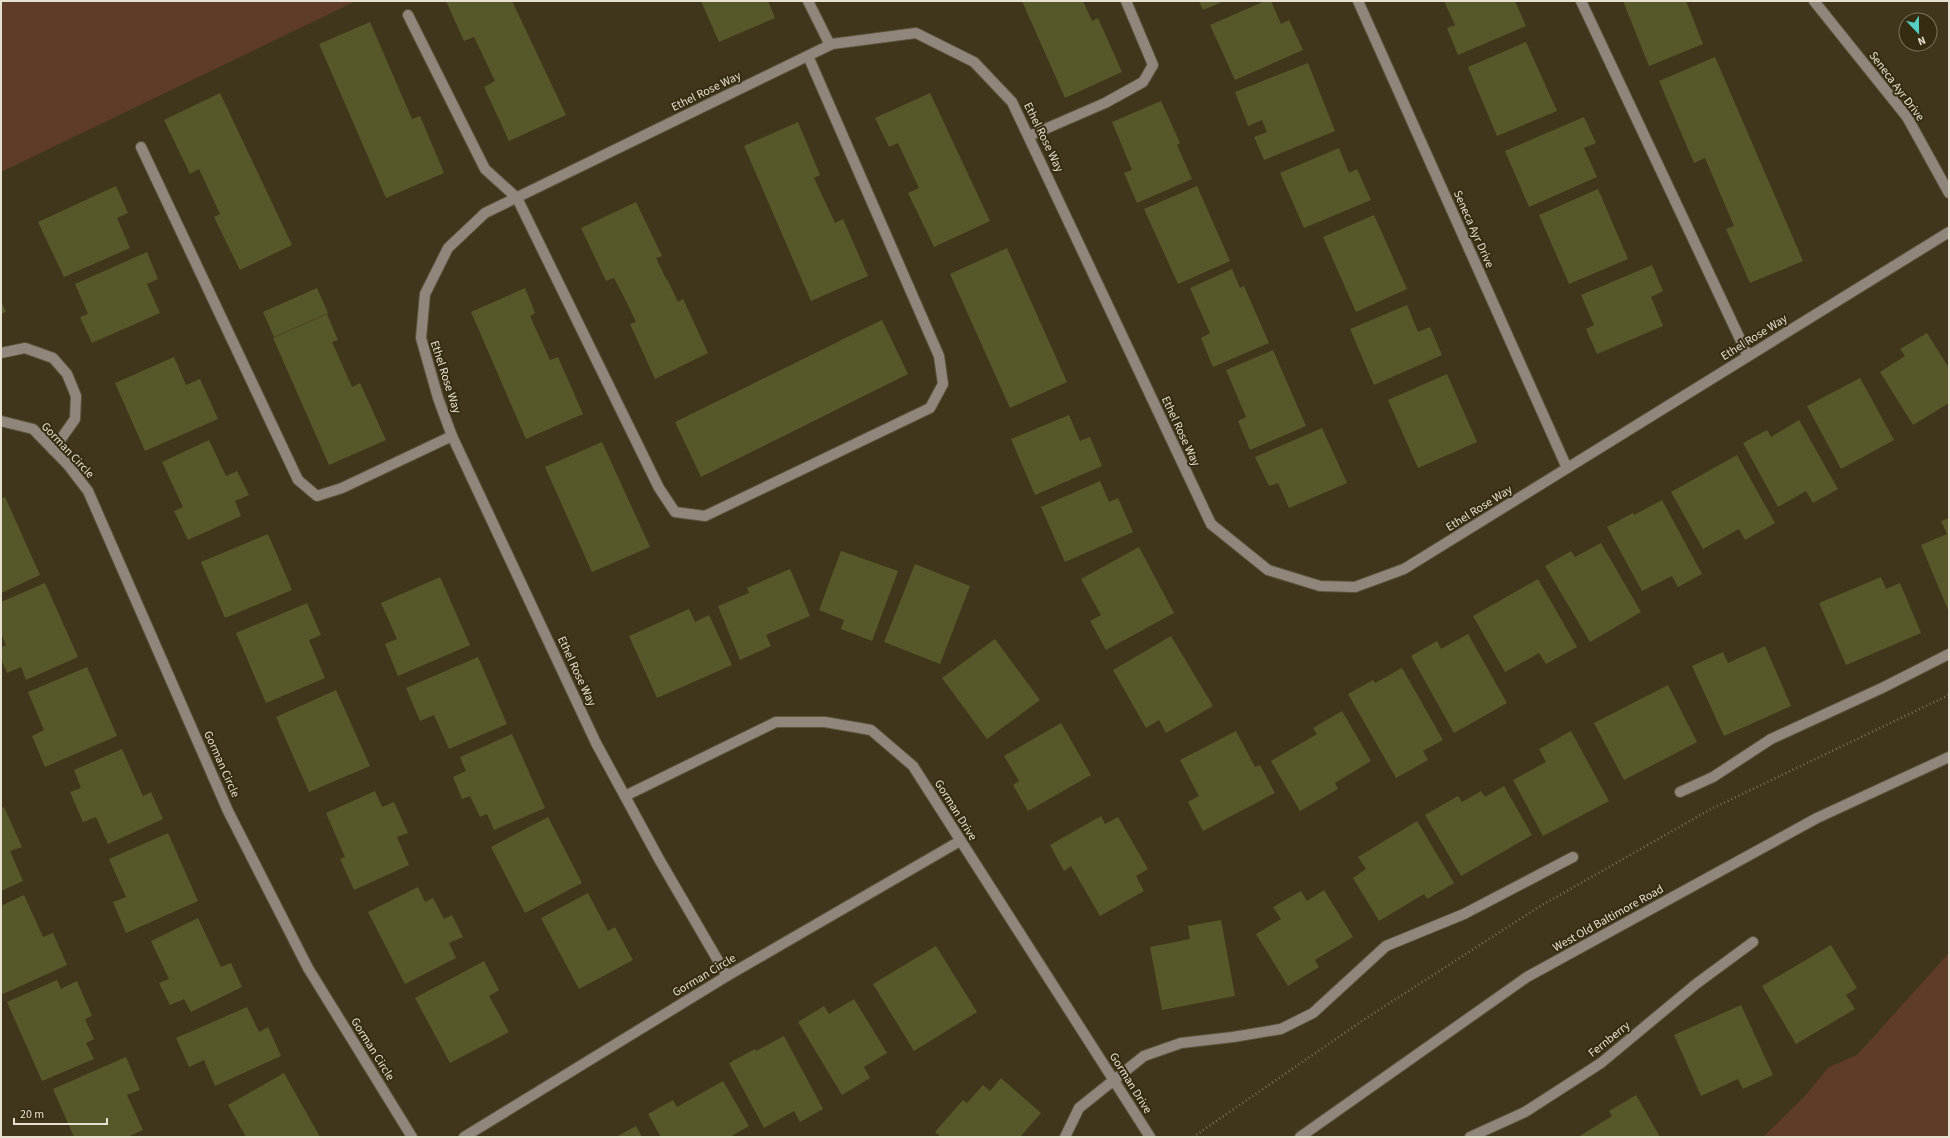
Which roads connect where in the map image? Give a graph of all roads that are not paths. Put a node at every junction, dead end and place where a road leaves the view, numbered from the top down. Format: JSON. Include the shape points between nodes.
{"nodes":[{"id":1,"x":808,"y":1,"type":"edge"},
{"id":2,"x":1126,"y":1,"type":"edge"},
{"id":3,"x":1358,"y":1,"type":"edge"},
{"id":4,"x":1581,"y":1,"type":"edge"},
{"id":5,"x":1814,"y":1,"type":"edge"},
{"id":6,"x":408,"y":15,"type":"dead end"},
{"id":7,"x":830,"y":45,"type":"junction"},
{"id":8,"x":808,"y":56,"type":"junction"},
{"id":9,"x":1029,"y":136,"type":"junction"},
{"id":10,"x":141,"y":147,"type":"dead end"},
{"id":11,"x":1949,"y":193,"type":"edge"},
{"id":12,"x":517,"y":198,"type":"junction"},
{"id":13,"x":1949,"y":232,"type":"edge"},
{"id":14,"x":1,"y":353,"type":"edge"},
{"id":15,"x":1748,"y":356,"type":"junction"},
{"id":16,"x":1,"y":421,"type":"edge"},
{"id":17,"x":452,"y":436,"type":"junction"},
{"id":18,"x":53,"y":450,"type":"junction"},
{"id":19,"x":1567,"y":468,"type":"junction"},
{"id":20,"x":1949,"y":654,"type":"edge"},
{"id":21,"x":1949,"y":757,"type":"edge"},
{"id":22,"x":1680,"y":792,"type":"dead end"},
{"id":23,"x":625,"y":796,"type":"junction"},
{"id":24,"x":960,"y":841,"type":"junction"},
{"id":25,"x":1573,"y":857,"type":"dead end"},
{"id":26,"x":1753,"y":942,"type":"dead end"},
{"id":27,"x":727,"y":976,"type":"junction"},
{"id":28,"x":1114,"y":1079,"type":"junction"},
{"id":29,"x":412,"y":1137,"type":"edge"},
{"id":30,"x":464,"y":1137,"type":"edge"},
{"id":31,"x":1064,"y":1137,"type":"edge"},
{"id":32,"x":1150,"y":1137,"type":"edge"},
{"id":33,"x":1300,"y":1137,"type":"edge"},
{"id":34,"x":1470,"y":1137,"type":"edge"}],
"edges":[{"from":1,"to":7,"type":"street"},
{"from":2,"to":9,"type":"street","via":[[1153,65],[1143,82],[1105,103]]},
{"from":3,"to":19,"type":"street","name":"Seneca Ayr Drive"},
{"from":4,"to":15,"type":"street"},
{"from":5,"to":11,"type":"street","name":"Seneca Ayr Drive","via":[[1907,117]]},
{"from":6,"to":12,"type":"street","via":[[485,169]]},
{"from":7,"to":8,"type":"street","name":"Ethel Rose Way"},
{"from":7,"to":9,"type":"street","name":"Ethel Rose Way","via":[[916,33],[974,62],[1012,102]]},
{"from":8,"to":12,"type":"street","name":"Ethel Rose Way"},
{"from":8,"to":12,"type":"street","via":[[939,356],[943,384],[930,408],[705,516],[675,512],[659,488]]},
{"from":9,"to":19,"type":"street","name":"Ethel Rose Way","via":[[1211,524],[1268,570],[1320,586],[1355,587],[1404,569]]},
{"from":10,"to":17,"type":"street","via":[[298,480],[317,496],[342,488]]},
{"from":12,"to":17,"type":"street","name":"Ethel Rose Way","via":[[485,213],[448,248],[425,294],[421,338]]},
{"from":13,"to":15,"type":"street","name":"Ethel Rose Way"},
{"from":14,"to":18,"type":"street","via":[[25,348],[53,358],[67,374],[76,396],[75,419]]},
{"from":15,"to":19,"type":"street","name":"Ethel Rose Way"},
{"from":16,"to":18,"type":"street","name":"Gorman Circle","via":[[33,429]]},
{"from":17,"to":23,"type":"street","name":"Ethel Rose Way","via":[[596,743]]},
{"from":18,"to":29,"type":"street","name":"Gorman Circle","via":[[88,491],[228,810],[308,968]]},
{"from":20,"to":22,"type":"street","via":[[1771,739],[1713,778]]},
{"from":21,"to":33,"type":"street","name":"West Old Baltimore Road","via":[[1817,818],[1527,977]]},
{"from":23,"to":24,"type":"street","name":"Gorman Drive","via":[[776,722],[825,722],[871,730],[913,766]]},
{"from":23,"to":27,"type":"street","name":"Ethel Rose Way"},
{"from":24,"to":27,"type":"street","name":"Gorman Circle"},
{"from":24,"to":28,"type":"street","name":"Gorman Drive"},
{"from":25,"to":28,"type":"street","via":[[1464,914],[1386,946],[1313,1013],[1281,1029],[1181,1043],[1144,1056]]},
{"from":26,"to":34,"type":"street","name":"Fernberry","via":[[1696,984],[1601,1063],[1525,1112]]},
{"from":27,"to":30,"type":"street","name":"Gorman Circle"},
{"from":28,"to":31,"type":"street","via":[[1079,1108]]},
{"from":28,"to":32,"type":"street","name":"Gorman Drive"}]}
